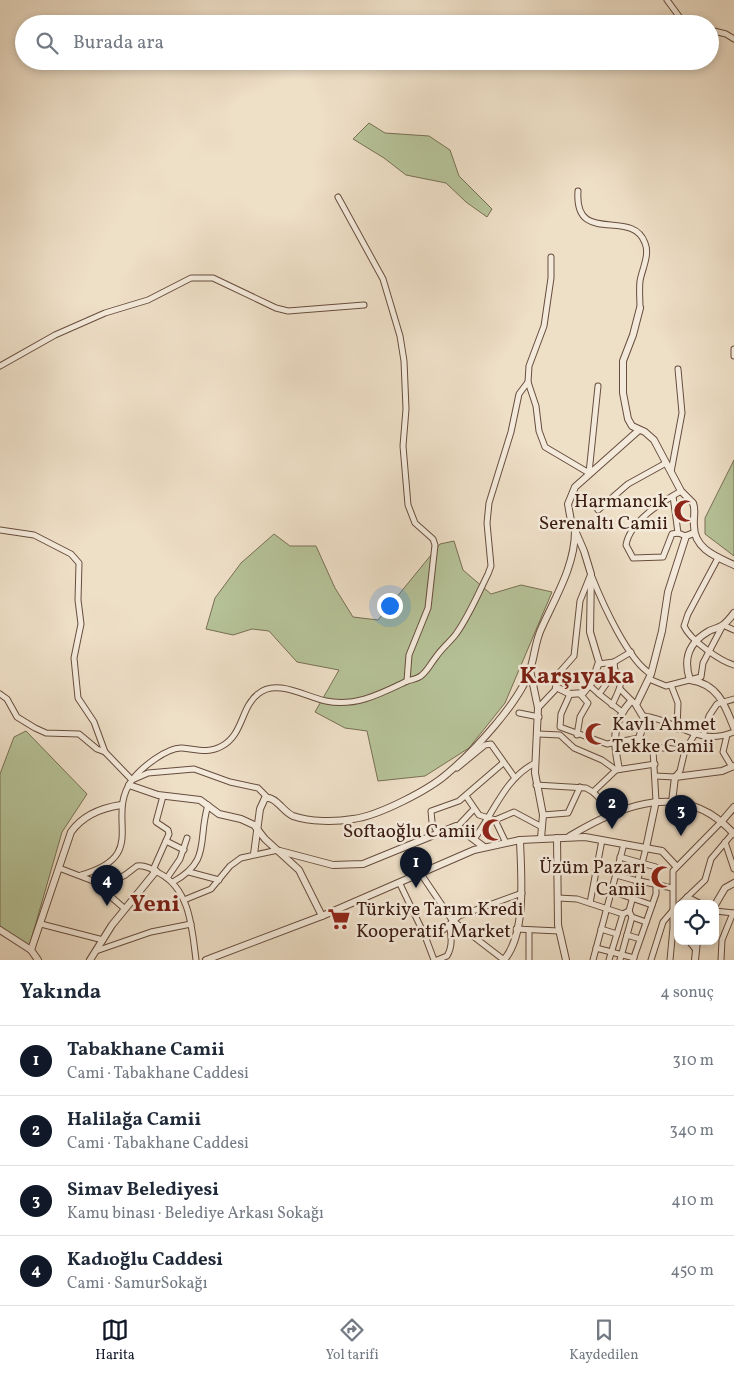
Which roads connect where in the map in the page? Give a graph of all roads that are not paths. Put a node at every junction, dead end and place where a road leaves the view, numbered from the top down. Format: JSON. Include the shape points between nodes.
{"nodes":[{"id":1,"x":667,"y":0,"type":"edge"},
{"id":2,"x":678,"y":15,"type":"edge"},
{"id":3,"x":719,"y":32,"type":"edge"},
{"id":4,"x":734,"y":39,"type":"edge"},
{"id":5,"x":578,"y":191,"type":"dead end"},
{"id":6,"x":338,"y":197,"type":"dead end"},
{"id":7,"x":551,"y":256,"type":"dead end"},
{"id":8,"x":364,"y":305,"type":"dead end"},
{"id":9,"x":640,"y":308,"type":"joint"},
{"id":10,"x":734,"y":350,"type":"edge"},
{"id":11,"x":734,"y":356,"type":"edge"},
{"id":12,"x":0,"y":366,"type":"edge"},
{"id":13,"x":678,"y":369,"type":"dead end"},
{"id":14,"x":528,"y":382,"type":"junction"},
{"id":15,"x":598,"y":386,"type":"dead end"},
{"id":16,"x":639,"y":430,"type":"junction"},
{"id":17,"x":666,"y":463,"type":"junction"},
{"id":18,"x":671,"y":472,"type":"junction"},
{"id":19,"x":589,"y":473,"type":"junction"},
{"id":20,"x":681,"y":491,"type":"junction"},
{"id":21,"x":673,"y":496,"type":"junction"},
{"id":22,"x":598,"y":510,"type":"dead end"},
{"id":23,"x":0,"y":530,"type":"edge"},
{"id":24,"x":575,"y":531,"type":"junction"},
{"id":25,"x":678,"y":533,"type":"junction"},
{"id":26,"x":694,"y":533,"type":"junction"},
{"id":27,"x":686,"y":536,"type":"junction"},
{"id":28,"x":718,"y":558,"type":"junction"},
{"id":29,"x":734,"y":565,"type":"edge"},
{"id":30,"x":591,"y":574,"type":"junction"},
{"id":31,"x":734,"y":613,"type":"edge"},
{"id":32,"x":723,"y":625,"type":"junction"},
{"id":33,"x":734,"y":630,"type":"edge"},
{"id":34,"x":697,"y":641,"type":"junction"},
{"id":35,"x":709,"y":651,"type":"junction"},
{"id":36,"x":632,"y":652,"type":"junction"},
{"id":37,"x":614,"y":662,"type":"junction"},
{"id":38,"x":598,"y":664,"type":"junction"},
{"id":39,"x":734,"y":665,"type":"edge"},
{"id":40,"x":530,"y":670,"type":"junction"},
{"id":41,"x":615,"y":670,"type":"junction"},
{"id":42,"x":650,"y":676,"type":"junction"},
{"id":43,"x":690,"y":680,"type":"junction"},
{"id":44,"x":407,"y":681,"type":"junction"},
{"id":45,"x":590,"y":686,"type":"junction"},
{"id":46,"x":671,"y":686,"type":"junction"},
{"id":47,"x":556,"y":688,"type":"junction"},
{"id":48,"x":620,"y":689,"type":"junction"},
{"id":49,"x":0,"y":694,"type":"edge"},
{"id":50,"x":570,"y":694,"type":"junction"},
{"id":51,"x":580,"y":694,"type":"junction"},
{"id":52,"x":599,"y":694,"type":"junction"},
{"id":53,"x":734,"y":699,"type":"edge"},
{"id":54,"x":723,"y":701,"type":"junction"},
{"id":55,"x":634,"y":703,"type":"junction"},
{"id":56,"x":612,"y":705,"type":"junction"},
{"id":57,"x":538,"y":708,"type":"junction"},
{"id":58,"x":622,"y":712,"type":"junction"},
{"id":59,"x":519,"y":713,"type":"dead end"},
{"id":60,"x":644,"y":716,"type":"junction"},
{"id":61,"x":539,"y":717,"type":"junction"},
{"id":62,"x":560,"y":727,"type":"junction"},
{"id":63,"x":678,"y":728,"type":"junction"},
{"id":64,"x":734,"y":730,"type":"edge"},
{"id":65,"x":539,"y":734,"type":"junction"},
{"id":66,"x":695,"y":734,"type":"junction"},
{"id":67,"x":577,"y":735,"type":"junction"},
{"id":68,"x":727,"y":735,"type":"junction"},
{"id":69,"x":703,"y":736,"type":"junction"},
{"id":70,"x":562,"y":737,"type":"junction"},
{"id":71,"x":639,"y":738,"type":"junction"},
{"id":72,"x":614,"y":743,"type":"junction"},
{"id":73,"x":652,"y":747,"type":"junction"},
{"id":74,"x":685,"y":750,"type":"junction"},
{"id":75,"x":105,"y":752,"type":"junction"},
{"id":76,"x":503,"y":763,"type":"junction"},
{"id":77,"x":535,"y":763,"type":"junction"},
{"id":78,"x":655,"y":764,"type":"junction"},
{"id":79,"x":733,"y":766,"type":"edge"},
{"id":80,"x":617,"y":770,"type":"junction"},
{"id":81,"x":449,"y":773,"type":"junction"},
{"id":82,"x":655,"y":776,"type":"junction"},
{"id":83,"x":674,"y":777,"type":"junction"},
{"id":84,"x":516,"y":778,"type":"junction"},
{"id":85,"x":130,"y":783,"type":"junction"},
{"id":86,"x":536,"y":785,"type":"junction"},
{"id":87,"x":580,"y":787,"type":"junction"},
{"id":88,"x":593,"y":792,"type":"junction"},
{"id":89,"x":162,"y":796,"type":"junction"},
{"id":90,"x":466,"y":796,"type":"junction"},
{"id":91,"x":268,"y":798,"type":"junction"},
{"id":92,"x":656,"y":801,"type":"junction"},
{"id":93,"x":672,"y":802,"type":"junction"},
{"id":94,"x":121,"y":805,"type":"junction"},
{"id":95,"x":208,"y":806,"type":"junction"},
{"id":96,"x":734,"y":807,"type":"edge"},
{"id":97,"x":474,"y":810,"type":"junction"},
{"id":98,"x":614,"y":812,"type":"junction"},
{"id":99,"x":543,"y":815,"type":"junction"},
{"id":100,"x":488,"y":817,"type":"junction"},
{"id":101,"x":495,"y":820,"type":"junction"},
{"id":102,"x":722,"y":821,"type":"junction"},
{"id":103,"x":458,"y":826,"type":"junction"},
{"id":104,"x":542,"y":827,"type":"junction"},
{"id":105,"x":258,"y":829,"type":"junction"},
{"id":106,"x":733,"y":833,"type":"edge"},
{"id":107,"x":438,"y":834,"type":"junction"},
{"id":108,"x":569,"y":837,"type":"junction"},
{"id":109,"x":188,"y":838,"type":"dead end"},
{"id":110,"x":541,"y":838,"type":"junction"},
{"id":111,"x":557,"y":838,"type":"junction"},
{"id":112,"x":474,"y":839,"type":"junction"},
{"id":113,"x":520,"y":840,"type":"junction"},
{"id":114,"x":602,"y":840,"type":"junction"},
{"id":115,"x":166,"y":841,"type":"junction"},
{"id":116,"x":725,"y":842,"type":"junction"},
{"id":117,"x":506,"y":843,"type":"junction"},
{"id":118,"x":624,"y":844,"type":"junction"},
{"id":119,"x":484,"y":847,"type":"junction"},
{"id":120,"x":646,"y":848,"type":"junction"},
{"id":121,"x":184,"y":850,"type":"junction"},
{"id":122,"x":278,"y":850,"type":"junction"},
{"id":123,"x":254,"y":854,"type":"junction"},
{"id":124,"x":620,"y":857,"type":"junction"},
{"id":125,"x":642,"y":863,"type":"junction"},
{"id":126,"x":676,"y":866,"type":"junction"},
{"id":127,"x":105,"y":867,"type":"junction"},
{"id":128,"x":734,"y":867,"type":"edge"},
{"id":129,"x":59,"y":868,"type":"junction"},
{"id":130,"x":154,"y":870,"type":"junction"},
{"id":131,"x":189,"y":872,"type":"junction"},
{"id":132,"x":421,"y":874,"type":"junction"},
{"id":133,"x":81,"y":875,"type":"junction"},
{"id":134,"x":616,"y":875,"type":"junction"},
{"id":135,"x":168,"y":878,"type":"junction"},
{"id":136,"x":219,"y":880,"type":"junction"},
{"id":137,"x":173,"y":882,"type":"junction"},
{"id":138,"x":637,"y":882,"type":"junction"},
{"id":139,"x":400,"y":884,"type":"junction"},
{"id":140,"x":734,"y":884,"type":"edge"},
{"id":141,"x":655,"y":886,"type":"junction"},
{"id":142,"x":672,"y":888,"type":"junction"},
{"id":143,"x":611,"y":892,"type":"junction"},
{"id":144,"x":522,"y":893,"type":"junction"},
{"id":145,"x":687,"y":897,"type":"junction"},
{"id":146,"x":558,"y":898,"type":"junction"},
{"id":147,"x":632,"y":898,"type":"junction"},
{"id":148,"x":184,"y":900,"type":"junction"},
{"id":149,"x":684,"y":900,"type":"edge"},
{"id":150,"x":693,"y":900,"type":"edge"},
{"id":151,"x":718,"y":900,"type":"edge"},
{"id":152,"x":590,"y":903,"type":"junction"},
{"id":153,"x":652,"y":905,"type":"junction"},
{"id":154,"x":607,"y":908,"type":"junction"},
{"id":155,"x":124,"y":909,"type":"junction"},
{"id":156,"x":629,"y":910,"type":"junction"},
{"id":157,"x":673,"y":910,"type":"junction"},
{"id":158,"x":719,"y":911,"type":"edge"},
{"id":159,"x":734,"y":913,"type":"edge"},
{"id":160,"x":623,"y":914,"type":"junction"},
{"id":161,"x":322,"y":916,"type":"junction"},
{"id":162,"x":632,"y":917,"type":"junction"},
{"id":163,"x":646,"y":922,"type":"junction"},
{"id":164,"x":674,"y":922,"type":"edge"},
{"id":165,"x":451,"y":923,"type":"junction"},
{"id":166,"x":41,"y":924,"type":"junction"},
{"id":167,"x":191,"y":924,"type":"junction"},
{"id":168,"x":601,"y":928,"type":"junction"},
{"id":169,"x":516,"y":929,"type":"junction"},
{"id":170,"x":0,"y":930,"type":"edge"},
{"id":171,"x":529,"y":930,"type":"junction"},
{"id":172,"x":559,"y":931,"type":"junction"},
{"id":173,"x":617,"y":934,"type":"junction"},
{"id":174,"x":627,"y":935,"type":"junction"},
{"id":175,"x":425,"y":936,"type":"junction"},
{"id":176,"x":640,"y":939,"type":"junction"},
{"id":177,"x":103,"y":940,"type":"junction"},
{"id":178,"x":674,"y":940,"type":"edge"},
{"id":179,"x":692,"y":945,"type":"edge"},
{"id":180,"x":697,"y":945,"type":"edge"},
{"id":181,"x":596,"y":948,"type":"junction"},
{"id":182,"x":31,"y":950,"type":"junction"},
{"id":183,"x":696,"y":950,"type":"junction"},
{"id":184,"x":96,"y":951,"type":"junction"},
{"id":185,"x":612,"y":952,"type":"junction"},
{"id":186,"x":620,"y":957,"type":"edge"},
{"id":187,"x":216,"y":958,"type":"edge"},
{"id":188,"x":633,"y":959,"type":"edge"},
{"id":189,"x":38,"y":960,"type":"edge"},
{"id":190,"x":90,"y":960,"type":"edge"},
{"id":191,"x":196,"y":960,"type":"edge"},
{"id":192,"x":206,"y":960,"type":"edge"},
{"id":193,"x":435,"y":960,"type":"edge"},
{"id":194,"x":504,"y":960,"type":"edge"},
{"id":195,"x":529,"y":960,"type":"edge"},
{"id":196,"x":566,"y":960,"type":"edge"},
{"id":197,"x":593,"y":960,"type":"edge"},
{"id":198,"x":609,"y":960,"type":"edge"},
{"id":199,"x":651,"y":960,"type":"edge"},
{"id":200,"x":670,"y":960,"type":"edge"},
{"id":201,"x":695,"y":960,"type":"edge"},
{"id":202,"x":721,"y":960,"type":"edge"}],
"edges":[{"from":1,"to":2,"type":"street"},
{"from":3,"to":4,"type":"street"},
{"from":5,"to":9,"type":"street","via":[[578,207],[590,221],[622,226],[643,238],[646,253],[640,282]]},
{"from":6,"to":44,"type":"street","via":[[382,280],[401,342],[408,504],[415,523],[433,539],[435,546],[428,608],[409,656]]},
{"from":7,"to":14,"type":"street","via":[[544,326],[529,366]]},
{"from":8,"to":12,"type":"street","via":[[309,311],[283,310],[213,278],[191,278],[148,300],[88,320]]},
{"from":9,"to":16,"type":"street","via":[[622,368],[628,419]]},
{"from":10,"to":11,"type":"street"},
{"from":13,"to":18,"type":"street","via":[[682,413]]},
{"from":14,"to":19,"type":"street","via":[[545,447]]},
{"from":14,"to":44,"type":"street","via":[[519,394],[489,503],[487,523],[491,566],[488,574],[454,636],[421,676]]},
{"from":15,"to":19,"type":"street"},
{"from":16,"to":17,"type":"street","via":[[654,440]]},
{"from":16,"to":19,"type":"street"},
{"from":17,"to":18,"type":"street"},
{"from":17,"to":22,"type":"street","via":[[628,484]]},
{"from":18,"to":20,"type":"street"},
{"from":19,"to":24,"type":"street","via":[[575,487],[568,504]]},
{"from":20,"to":21,"type":"street"},
{"from":20,"to":26,"type":"street","via":[[694,506]]},
{"from":21,"to":25,"type":"street"},
{"from":21,"to":25,"type":"street","via":[[646,515],[628,539],[627,548],[633,558],[663,557],[671,535]]},
{"from":23,"to":75,"type":"street","via":[[34,536],[71,554],[79,563],[81,615],[74,658],[75,688],[80,705],[94,722]]},
{"from":24,"to":30,"type":"street"},
{"from":24,"to":40,"type":"street","via":[[572,558],[536,642]]},
{"from":25,"to":27,"type":"street"},
{"from":26,"to":27,"type":"street"},
{"from":26,"to":28,"type":"street","via":[[705,550]]},
{"from":27,"to":42,"type":"street","via":[[668,592]]},
{"from":28,"to":29,"type":"street"},
{"from":28,"to":34,"type":"street","via":[[685,620],[685,628]]},
{"from":30,"to":36,"type":"street","via":[[607,614]]},
{"from":30,"to":38,"type":"street","via":[[590,632]]},
{"from":30,"to":47,"type":"street","via":[[580,601],[575,652],[559,672]]},
{"from":31,"to":32,"type":"street"},
{"from":32,"to":33,"type":"street"},
{"from":32,"to":34,"type":"street"},
{"from":32,"to":35,"type":"street"},
{"from":34,"to":35,"type":"street"},
{"from":34,"to":43,"type":"street","via":[[687,654]]},
{"from":35,"to":39,"type":"street"},
{"from":35,"to":43,"type":"street","via":[[703,663],[702,676]]},
{"from":36,"to":37,"type":"street"},
{"from":36,"to":42,"type":"street"},
{"from":37,"to":38,"type":"street"},
{"from":37,"to":41,"type":"street"},
{"from":38,"to":45,"type":"street"},
{"from":40,"to":57,"type":"street"},
{"from":40,"to":81,"type":"street","via":[[503,714]]},
{"from":41,"to":48,"type":"street","via":[[621,676]]},
{"from":41,"to":52,"type":"street"},
{"from":42,"to":46,"type":"street","via":[[662,685]]},
{"from":42,"to":55,"type":"street"},
{"from":43,"to":46,"type":"street"},
{"from":43,"to":54,"type":"street","via":[[710,686]]},
{"from":44,"to":85,"type":"street","via":[[373,698],[343,702],[328,702],[279,688],[267,688],[254,698],[239,728],[223,746],[203,751],[172,750],[143,767]]},
{"from":45,"to":51,"type":"street"},
{"from":45,"to":52,"type":"street"},
{"from":46,"to":63,"type":"street","via":[[678,703]]},
{"from":47,"to":50,"type":"street"},
{"from":47,"to":57,"type":"street"},
{"from":48,"to":55,"type":"street"},
{"from":48,"to":56,"type":"street"},
{"from":49,"to":75,"type":"street","via":[[7,699],[14,714],[30,725],[46,733],[79,734]]},
{"from":50,"to":51,"type":"street"},
{"from":50,"to":62,"type":"street","via":[[561,714]]},
{"from":51,"to":67,"type":"street","via":[[588,703],[580,718]]},
{"from":52,"to":56,"type":"street"},
{"from":53,"to":54,"type":"street"},
{"from":54,"to":64,"type":"street"},
{"from":54,"to":69,"type":"street","via":[[716,704],[709,716]]},
{"from":55,"to":58,"type":"street"},
{"from":55,"to":60,"type":"street"},
{"from":56,"to":58,"type":"street"},
{"from":57,"to":61,"type":"street"},
{"from":58,"to":72,"type":"street"},
{"from":59,"to":61,"type":"street"},
{"from":60,"to":63,"type":"street"},
{"from":60,"to":71,"type":"street"},
{"from":61,"to":65,"type":"street"},
{"from":62,"to":67,"type":"street"},
{"from":62,"to":70,"type":"street"},
{"from":63,"to":66,"type":"street"},
{"from":64,"to":68,"type":"street"},
{"from":65,"to":70,"type":"street"},
{"from":65,"to":77,"type":"street"},
{"from":66,"to":69,"type":"street"},
{"from":66,"to":74,"type":"street"},
{"from":67,"to":72,"type":"street","via":[[604,744]]},
{"from":68,"to":69,"type":"street"},
{"from":68,"to":79,"type":"street","via":[[723,752]]},
{"from":70,"to":80,"type":"street","via":[[574,748]]},
{"from":71,"to":72,"type":"street"},
{"from":71,"to":73,"type":"street"},
{"from":72,"to":80,"type":"street"},
{"from":73,"to":74,"type":"street"},
{"from":73,"to":78,"type":"street"},
{"from":74,"to":83,"type":"street","via":[[680,771]]},
{"from":75,"to":85,"type":"street"},
{"from":76,"to":81,"type":"street","via":[[493,746],[488,744]]},
{"from":76,"to":84,"type":"street"},
{"from":76,"to":90,"type":"street"},
{"from":77,"to":84,"type":"street"},
{"from":77,"to":86,"type":"street"},
{"from":78,"to":80,"type":"street"},
{"from":78,"to":82,"type":"street"},
{"from":79,"to":83,"type":"street","via":[[722,771]]},
{"from":80,"to":88,"type":"street"},
{"from":81,"to":91,"type":"street","via":[[380,812],[353,819],[296,816]]},
{"from":82,"to":83,"type":"street"},
{"from":82,"to":92,"type":"street"},
{"from":83,"to":93,"type":"street"},
{"from":84,"to":100,"type":"street"},
{"from":85,"to":89,"type":"street"},
{"from":85,"to":91,"type":"street","via":[[148,773],[194,769],[258,788]]},
{"from":85,"to":94,"type":"street"},
{"from":86,"to":87,"type":"street"},
{"from":86,"to":99,"type":"street"},
{"from":87,"to":88,"type":"street"},
{"from":87,"to":99,"type":"street","via":[[568,813]]},
{"from":88,"to":98,"type":"street"},
{"from":89,"to":95,"type":"street","via":[[192,798]]},
{"from":89,"to":115,"type":"street","via":[[156,822],[168,830]]},
{"from":90,"to":97,"type":"street"},
{"from":90,"to":107,"type":"street","via":[[431,811]]},
{"from":91,"to":105,"type":"street","via":[[261,803]]},
{"from":92,"to":93,"type":"street"},
{"from":92,"to":98,"type":"street"},
{"from":92,"to":120,"type":"street"},
{"from":93,"to":102,"type":"street","via":[[702,810]]},
{"from":94,"to":127,"type":"street","via":[[123,835],[118,851]]},
{"from":94,"to":129,"type":"street","via":[[96,812],[75,826]]},
{"from":95,"to":105,"type":"street"},
{"from":95,"to":131,"type":"street","via":[[200,856]]},
{"from":96,"to":102,"type":"street"},
{"from":97,"to":100,"type":"street"},
{"from":97,"to":103,"type":"street"},
{"from":98,"to":108,"type":"street"},
{"from":99,"to":104,"type":"street"},
{"from":100,"to":101,"type":"street"},
{"from":100,"to":112,"type":"street"},
{"from":101,"to":104,"type":"street","via":[[514,812]]},
{"from":101,"to":117,"type":"street"},
{"from":102,"to":106,"type":"street"},
{"from":102,"to":126,"type":"street"},
{"from":103,"to":107,"type":"street"},
{"from":103,"to":112,"type":"street"},
{"from":104,"to":110,"type":"street"},
{"from":105,"to":122,"type":"street"},
{"from":105,"to":123,"type":"street"},
{"from":106,"to":116,"type":"street"},
{"from":107,"to":122,"type":"street","via":[[372,862],[354,866],[333,865]]},
{"from":108,"to":111,"type":"street"},
{"from":108,"to":114,"type":"street"},
{"from":109,"to":121,"type":"street"},
{"from":110,"to":111,"type":"street"},
{"from":110,"to":113,"type":"street"},
{"from":111,"to":146,"type":"street"},
{"from":112,"to":119,"type":"street"},
{"from":113,"to":117,"type":"street"},
{"from":113,"to":144,"type":"street"},
{"from":114,"to":118,"type":"street"},
{"from":114,"to":152,"type":"street"},
{"from":115,"to":121,"type":"street"},
{"from":115,"to":130,"type":"street"},
{"from":116,"to":128,"type":"street"},
{"from":116,"to":145,"type":"street","via":[[711,859],[705,880]]},
{"from":117,"to":119,"type":"street"},
{"from":118,"to":120,"type":"street"},
{"from":118,"to":124,"type":"street"},
{"from":119,"to":132,"type":"street"},
{"from":120,"to":125,"type":"street"},
{"from":120,"to":126,"type":"street","via":[[662,851]]},
{"from":121,"to":135,"type":"street"},
{"from":122,"to":123,"type":"street"},
{"from":122,"to":161,"type":"street","via":[[299,870]]},
{"from":123,"to":136,"type":"street","via":[[233,863]]},
{"from":124,"to":125,"type":"street"},
{"from":124,"to":134,"type":"street"},
{"from":125,"to":138,"type":"street"},
{"from":125,"to":141,"type":"street","via":[[656,867]]},
{"from":126,"to":142,"type":"street","via":[[672,874]]},
{"from":127,"to":130,"type":"street","via":[[118,878],[127,876],[137,866]]},
{"from":127,"to":133,"type":"street"},
{"from":129,"to":133,"type":"street"},
{"from":129,"to":166,"type":"street"},
{"from":130,"to":135,"type":"street"},
{"from":130,"to":155,"type":"street"},
{"from":131,"to":136,"type":"street"},
{"from":131,"to":137,"type":"street"},
{"from":132,"to":139,"type":"street"},
{"from":132,"to":165,"type":"street"},
{"from":133,"to":155,"type":"street","via":[[101,887]]},
{"from":134,"to":138,"type":"street"},
{"from":134,"to":143,"type":"street"},
{"from":135,"to":137,"type":"street"},
{"from":136,"to":148,"type":"street","via":[[209,891]]},
{"from":137,"to":148,"type":"street"},
{"from":138,"to":141,"type":"street"},
{"from":138,"to":147,"type":"street"},
{"from":139,"to":161,"type":"street"},
{"from":139,"to":175,"type":"street"},
{"from":140,"to":151,"type":"street","via":[[725,888]]},
{"from":141,"to":142,"type":"street"},
{"from":141,"to":153,"type":"street","via":[[657,892]]},
{"from":142,"to":157,"type":"street"},
{"from":143,"to":147,"type":"street"},
{"from":143,"to":154,"type":"street"},
{"from":144,"to":165,"type":"street","via":[[469,912]]},
{"from":144,"to":169,"type":"street"},
{"from":145,"to":149,"type":"street"},
{"from":145,"to":150,"type":"street"},
{"from":146,"to":152,"type":"street"},
{"from":146,"to":172,"type":"street"},
{"from":147,"to":153,"type":"street"},
{"from":147,"to":156,"type":"street"},
{"from":148,"to":167,"type":"street"},
{"from":152,"to":154,"type":"street"},
{"from":153,"to":163,"type":"street"},
{"from":154,"to":160,"type":"street"},
{"from":154,"to":168,"type":"street"},
{"from":155,"to":177,"type":"street"},
{"from":156,"to":160,"type":"street"},
{"from":156,"to":162,"type":"street"},
{"from":157,"to":164,"type":"street"},
{"from":157,"to":199,"type":"street","via":[[663,922]]},
{"from":158,"to":159,"type":"street"},
{"from":159,"to":202,"type":"street","via":[[722,940]]},
{"from":160,"to":173,"type":"street"},
{"from":161,"to":187,"type":"street"},
{"from":162,"to":163,"type":"street"},
{"from":162,"to":174,"type":"street"},
{"from":163,"to":176,"type":"street"},
{"from":165,"to":175,"type":"street","via":[[439,932]]},
{"from":165,"to":193,"type":"street","via":[[450,952]]},
{"from":165,"to":194,"type":"street"},
{"from":166,"to":177,"type":"street"},
{"from":166,"to":182,"type":"street"},
{"from":167,"to":184,"type":"street","via":[[151,932]]},
{"from":167,"to":191,"type":"street"},
{"from":168,"to":173,"type":"street"},
{"from":168,"to":181,"type":"street"},
{"from":169,"to":171,"type":"street"},
{"from":169,"to":194,"type":"street","via":[[512,948]]},
{"from":170,"to":182,"type":"street"},
{"from":171,"to":172,"type":"street"},
{"from":171,"to":195,"type":"street"},
{"from":172,"to":196,"type":"street"},
{"from":173,"to":185,"type":"street"},
{"from":174,"to":176,"type":"street"},
{"from":174,"to":186,"type":"street"},
{"from":175,"to":193,"type":"street"},
{"from":176,"to":188,"type":"street"},
{"from":177,"to":184,"type":"street"},
{"from":178,"to":200,"type":"street"},
{"from":179,"to":183,"type":"street"},
{"from":180,"to":183,"type":"street"},
{"from":181,"to":185,"type":"street"},
{"from":181,"to":197,"type":"street"},
{"from":182,"to":189,"type":"street"},
{"from":183,"to":201,"type":"street"},
{"from":184,"to":190,"type":"street"},
{"from":185,"to":186,"type":"street"},
{"from":185,"to":198,"type":"street"},
{"from":186,"to":188,"type":"street"},
{"from":187,"to":192,"type":"street"}]}
